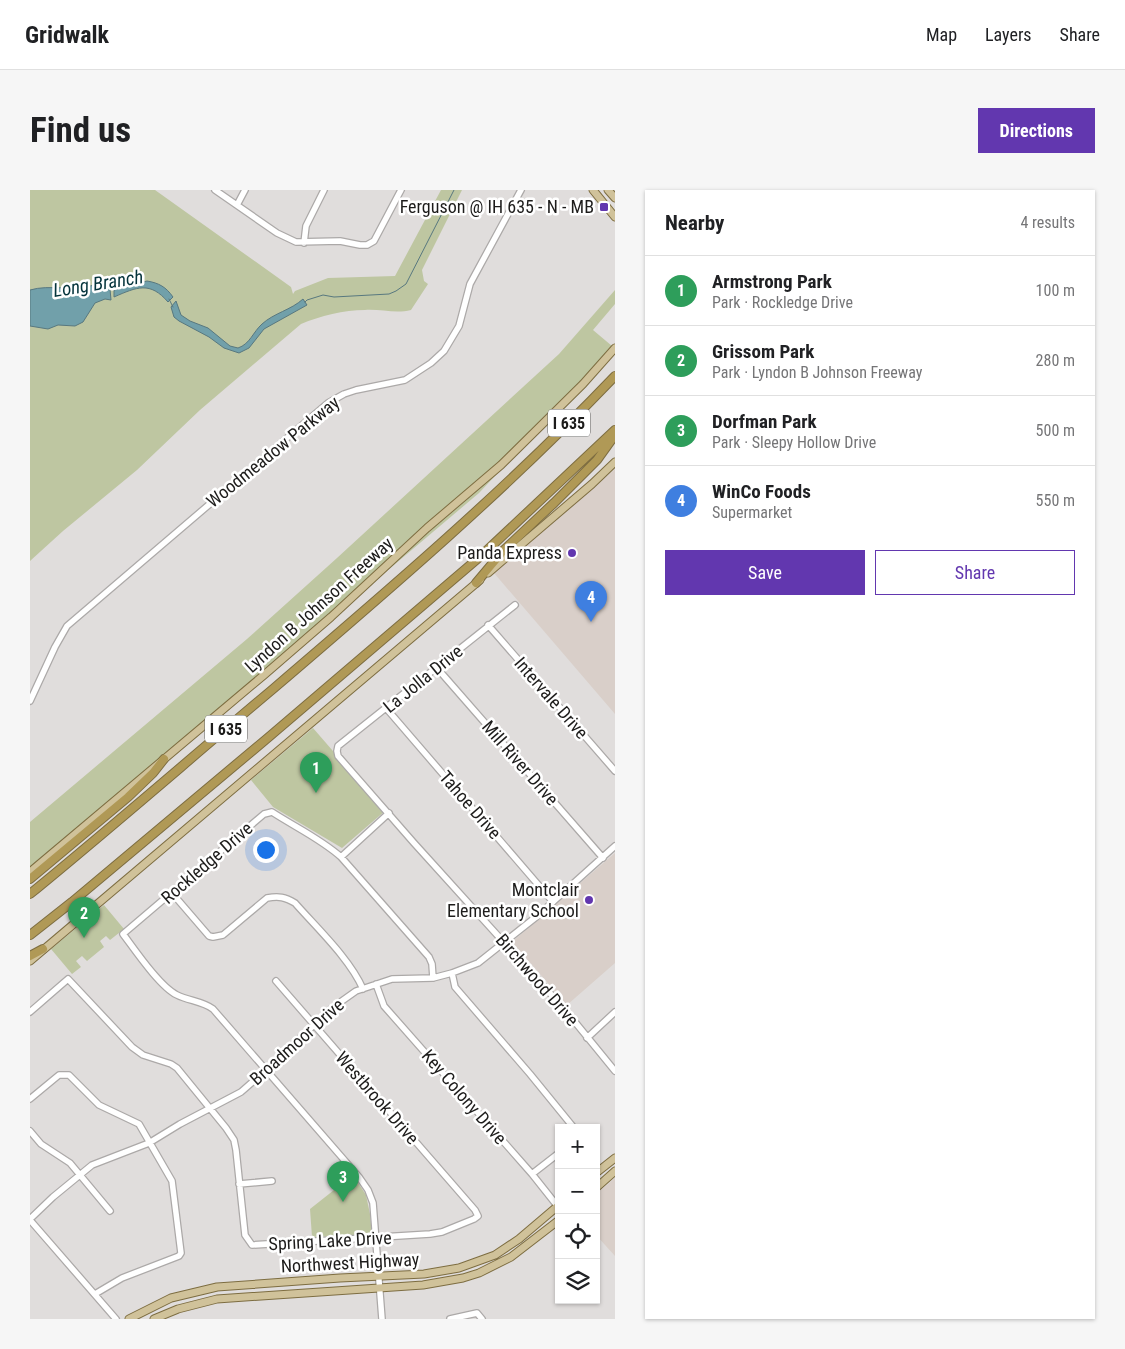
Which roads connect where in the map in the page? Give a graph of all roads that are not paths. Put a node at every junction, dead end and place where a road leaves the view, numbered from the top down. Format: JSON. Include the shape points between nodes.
{"nodes":[{"id":1,"x":215,"y":190,"type":"edge"},
{"id":2,"x":245,"y":190,"type":"edge"},
{"id":3,"x":324,"y":190,"type":"edge"},
{"id":4,"x":401,"y":190,"type":"edge"},
{"id":5,"x":521,"y":190,"type":"edge"},
{"id":6,"x":592,"y":190,"type":"edge"},
{"id":7,"x":608,"y":190,"type":"edge"},
{"id":8,"x":615,"y":198,"type":"edge"},
{"id":9,"x":237,"y":205,"type":"junction"},
{"id":10,"x":615,"y":217,"type":"edge"},
{"id":11,"x":304,"y":243,"type":"junction"},
{"id":12,"x":615,"y":348,"type":"edge"},
{"id":13,"x":615,"y":376,"type":"edge"},
{"id":14,"x":615,"y":430,"type":"edge"},
{"id":15,"x":615,"y":434,"type":"edge"},
{"id":16,"x":615,"y":462,"type":"edge"},
{"id":17,"x":476,"y":583,"type":"junction"},
{"id":18,"x":515,"y":605,"type":"dead end"},
{"id":19,"x":488,"y":625,"type":"junction"},
{"id":20,"x":438,"y":668,"type":"junction"},
{"id":21,"x":30,"y":700,"type":"edge"},
{"id":22,"x":386,"y":708,"type":"junction"},
{"id":23,"x":338,"y":756,"type":"joint"},
{"id":24,"x":164,"y":758,"type":"junction"},
{"id":25,"x":615,"y":771,"type":"edge"},
{"id":26,"x":389,"y":812,"type":"junction"},
{"id":27,"x":615,"y":846,"type":"edge"},
{"id":28,"x":341,"y":857,"type":"junction"},
{"id":29,"x":603,"y":858,"type":"junction"},
{"id":30,"x":30,"y":872,"type":"edge"},
{"id":31,"x":30,"y":880,"type":"edge"},
{"id":32,"x":172,"y":893,"type":"junction"},
{"id":33,"x":30,"y":894,"type":"edge"},
{"id":34,"x":553,"y":902,"type":"junction"},
{"id":35,"x":30,"y":935,"type":"edge"},
{"id":36,"x":504,"y":943,"type":"junction"},
{"id":37,"x":43,"y":949,"type":"junction"},
{"id":38,"x":30,"y":956,"type":"edge"},
{"id":39,"x":30,"y":961,"type":"edge"},
{"id":40,"x":452,"y":973,"type":"junction"},
{"id":41,"x":433,"y":978,"type":"junction"},
{"id":42,"x":276,"y":981,"type":"dead end"},
{"id":43,"x":376,"y":984,"type":"junction"},
{"id":44,"x":363,"y":989,"type":"junction"},
{"id":45,"x":30,"y":1012,"type":"edge"},
{"id":46,"x":615,"y":1012,"type":"edge"},
{"id":47,"x":314,"y":1025,"type":"junction"},
{"id":48,"x":586,"y":1038,"type":"junction"},
{"id":49,"x":266,"y":1070,"type":"junction"},
{"id":50,"x":615,"y":1071,"type":"edge"},
{"id":51,"x":30,"y":1099,"type":"edge"},
{"id":52,"x":210,"y":1108,"type":"junction"},
{"id":53,"x":571,"y":1124,"type":"edge"},
{"id":54,"x":30,"y":1131,"type":"edge"},
{"id":55,"x":149,"y":1143,"type":"junction"},
{"id":56,"x":555,"y":1156,"type":"edge"},
{"id":57,"x":615,"y":1158,"type":"edge"},
{"id":58,"x":600,"y":1171,"type":"edge"},
{"id":59,"x":615,"y":1171,"type":"edge"},
{"id":60,"x":80,"y":1174,"type":"junction"},
{"id":61,"x":532,"y":1174,"type":"junction"},
{"id":62,"x":272,"y":1181,"type":"dead end"},
{"id":63,"x":240,"y":1184,"type":"junction"},
{"id":64,"x":600,"y":1184,"type":"edge"},
{"id":65,"x":555,"y":1202,"type":"edge"},
{"id":66,"x":555,"y":1209,"type":"edge"},
{"id":67,"x":110,"y":1210,"type":"dead end"},
{"id":68,"x":478,"y":1216,"type":"joint"},
{"id":69,"x":30,"y":1220,"type":"edge"},
{"id":70,"x":555,"y":1223,"type":"edge"},
{"id":71,"x":376,"y":1238,"type":"junction"},
{"id":72,"x":378,"y":1276,"type":"junction"},
{"id":73,"x":379,"y":1287,"type":"junction"},
{"id":74,"x":95,"y":1294,"type":"junction"},
{"id":75,"x":116,"y":1319,"type":"edge"},
{"id":76,"x":129,"y":1319,"type":"edge"},
{"id":77,"x":154,"y":1319,"type":"edge"},
{"id":78,"x":382,"y":1319,"type":"edge"},
{"id":79,"x":450,"y":1319,"type":"edge"},
{"id":80,"x":482,"y":1319,"type":"edge"}],
"edges":[{"from":1,"to":9,"type":"street"},
{"from":2,"to":9,"type":"street"},
{"from":3,"to":11,"type":"street","via":[[306,226]]},
{"from":4,"to":11,"type":"street","via":[[379,234],[370,243]]},
{"from":5,"to":21,"type":"street","name":"Woodmeadow Parkway","via":[[470,284],[459,326],[444,351],[405,380],[356,390],[328,403],[67,626]]},
{"from":6,"to":10,"type":"main road"},
{"from":7,"to":8,"type":"main road"},
{"from":9,"to":11,"type":"street","via":[[285,238]]},
{"from":12,"to":24,"type":"main road","name":"Lyndon B Johnson Freeway","via":[[501,465],[331,618]]},
{"from":13,"to":33,"type":"highway","name":"Lyndon B Johnson Freeway","number":"I 635","via":[[522,469],[420,562]]},
{"from":14,"to":35,"type":"highway","number":"I 635","via":[[482,555]]},
{"from":15,"to":17,"type":"highway","via":[[598,460],[502,552]]},
{"from":16,"to":17,"type":"main road"},
{"from":17,"to":37,"type":"main road"},
{"from":18,"to":19,"type":"street","name":"La Jolla Drive"},
{"from":19,"to":20,"type":"street","name":"La Jolla Drive"},
{"from":19,"to":25,"type":"street","name":"Intervale Drive"},
{"from":20,"to":22,"type":"street","name":"La Jolla Drive"},
{"from":20,"to":29,"type":"street","name":"Mill River Drive"},
{"from":22,"to":23,"type":"street","name":"La Jolla Drive","via":[[338,746]]},
{"from":22,"to":34,"type":"street","name":"Tahoe Drive"},
{"from":23,"to":26,"type":"street","name":"Birchwood Drive"},
{"from":24,"to":30,"type":"main road","name":"Lyndon B Johnson Freeway"},
{"from":24,"to":31,"type":"highway","via":[[133,792]]},
{"from":26,"to":28,"type":"street"},
{"from":26,"to":36,"type":"street","name":"Birchwood Drive"},
{"from":27,"to":29,"type":"street","name":"Broadmoor Drive"},
{"from":28,"to":32,"type":"street","name":"Rockledge Drive","via":[[327,844],[272,812],[264,814]]},
{"from":28,"to":41,"type":"street","name":"Rockledge Drive","via":[[429,957]]},
{"from":29,"to":34,"type":"street","name":"Broadmoor Drive"},
{"from":32,"to":44,"type":"street","via":[[213,937],[223,935],[267,898],[285,897],[295,903],[347,963]]},
{"from":32,"to":49,"type":"street","name":"Rockledge Drive","via":[[123,934],[161,982],[176,995],[213,1009]]},
{"from":34,"to":36,"type":"street","name":"Broadmoor Drive"},
{"from":36,"to":40,"type":"street","name":"Broadmoor Drive","via":[[478,962]]},
{"from":36,"to":48,"type":"street","name":"Birchwood Drive","via":[[566,1010]]},
{"from":37,"to":38,"type":"highway"},
{"from":37,"to":39,"type":"main road"},
{"from":40,"to":41,"type":"street","name":"Broadmoor Drive"},
{"from":40,"to":53,"type":"street","via":[[455,987]]},
{"from":41,"to":43,"type":"street","name":"Broadmoor Drive","via":[[392,979]]},
{"from":42,"to":47,"type":"street","name":"Westbrook Drive"},
{"from":43,"to":44,"type":"street","name":"Broadmoor Drive"},
{"from":43,"to":61,"type":"street","name":"Key Colony Drive","via":[[384,1006]]},
{"from":44,"to":47,"type":"street","name":"Broadmoor Drive","via":[[339,1002]]},
{"from":45,"to":52,"type":"street","name":"Spring Lake Drive","via":[[68,979],[132,1047],[143,1055],[171,1064]]},
{"from":46,"to":48,"type":"street"},
{"from":47,"to":49,"type":"street","name":"Broadmoor Drive"},
{"from":47,"to":68,"type":"street","name":"Westbrook Drive"},
{"from":48,"to":50,"type":"street","name":"Birchwood Drive"},
{"from":49,"to":52,"type":"street","name":"Broadmoor Drive","via":[[241,1092]]},
{"from":49,"to":71,"type":"street","via":[[368,1190],[373,1203]]},
{"from":51,"to":55,"type":"street","via":[[59,1075],[69,1075],[99,1105],[139,1124]]},
{"from":52,"to":55,"type":"street","name":"Broadmoor Drive"},
{"from":52,"to":63,"type":"street","name":"Spring Lake Drive","via":[[234,1140]]},
{"from":54,"to":60,"type":"street","via":[[41,1144],[70,1163]]},
{"from":55,"to":60,"type":"street","name":"Broadmoor Drive","via":[[100,1161]]},
{"from":55,"to":74,"type":"street","via":[[172,1181],[179,1256],[122,1278]]},
{"from":56,"to":61,"type":"street"},
{"from":57,"to":58,"type":"main road"},
{"from":59,"to":64,"type":"main road"},
{"from":60,"to":67,"type":"street"},
{"from":60,"to":69,"type":"street","name":"Broadmoor Drive"},
{"from":61,"to":65,"type":"street","name":"Key Colony Drive"},
{"from":62,"to":63,"type":"street"},
{"from":63,"to":71,"type":"street","name":"Spring Lake Drive","via":[[245,1235],[252,1245]]},
{"from":66,"to":72,"type":"main road","name":"Northwest Highway","via":[[519,1239],[476,1263],[438,1273]]},
{"from":68,"to":71,"type":"street","name":"Spring Lake Drive","via":[[442,1232]]},
{"from":69,"to":74,"type":"street"},
{"from":70,"to":73,"type":"main road","name":"Northwest Highway","via":[[511,1257],[480,1273],[441,1283]]},
{"from":71,"to":72,"type":"street"},
{"from":72,"to":73,"type":"street"},
{"from":72,"to":76,"type":"main road","name":"Northwest Highway","via":[[218,1287],[171,1298]]},
{"from":73,"to":77,"type":"main road","name":"Northwest Highway","via":[[216,1299]]},
{"from":73,"to":78,"type":"street"},
{"from":74,"to":75,"type":"street"},
{"from":79,"to":80,"type":"street","via":[[477,1313]]}]}
